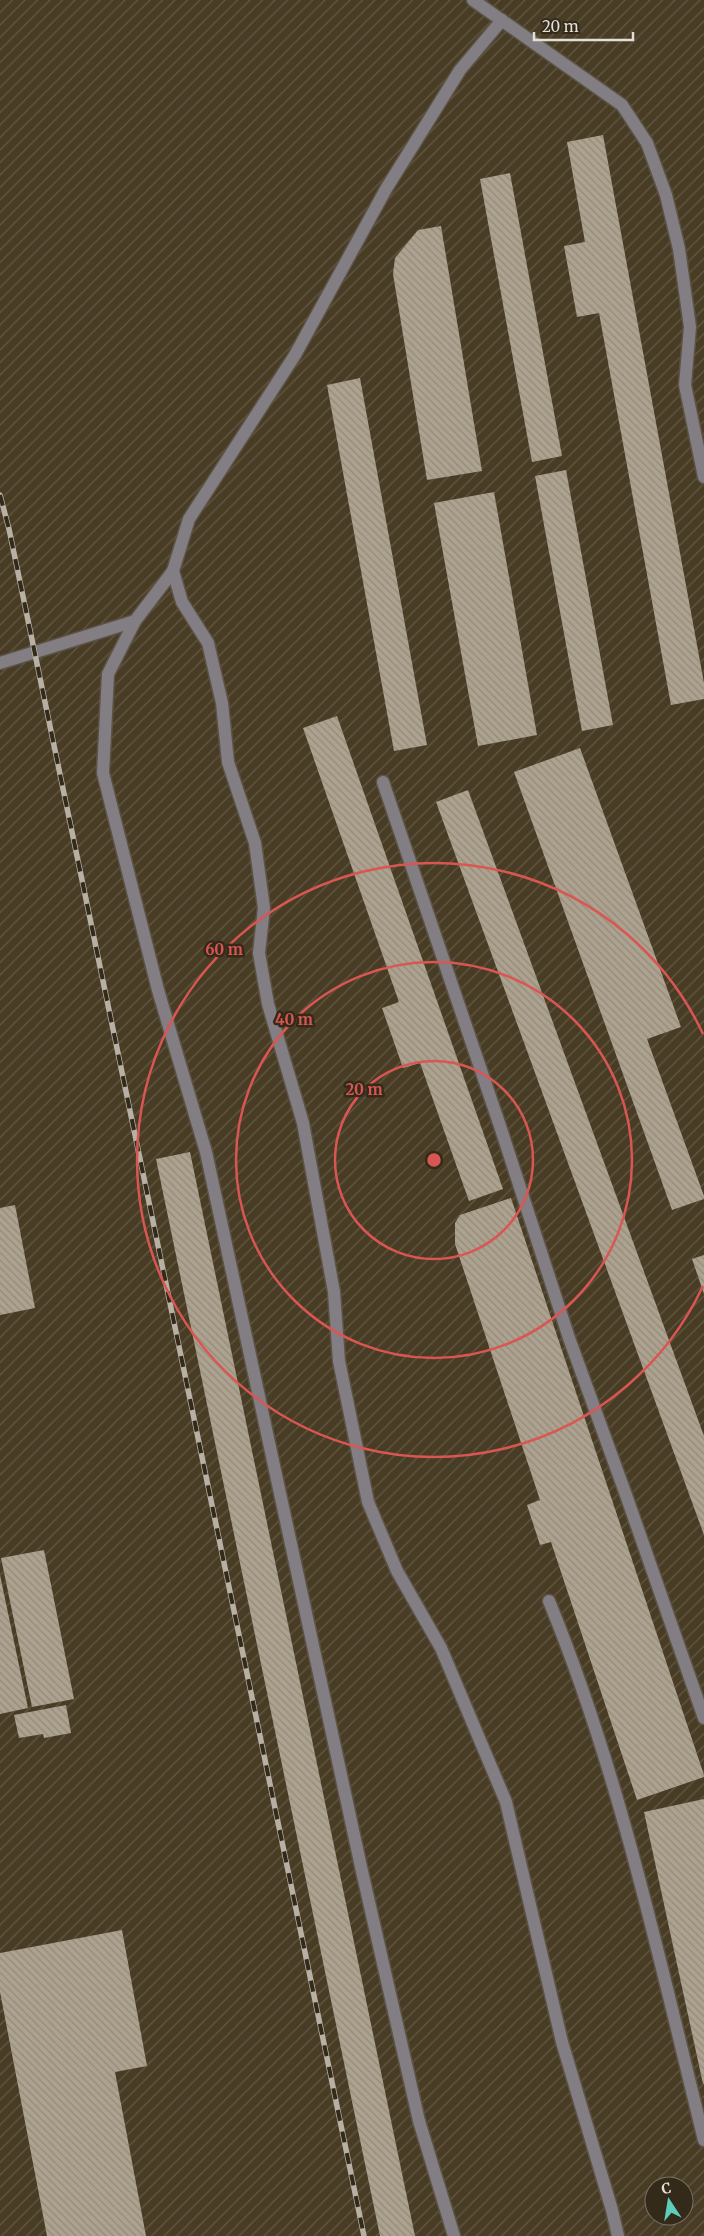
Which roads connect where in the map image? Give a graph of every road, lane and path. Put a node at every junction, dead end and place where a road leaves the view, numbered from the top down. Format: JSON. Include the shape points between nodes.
{"nodes":[{"id":1,"x":473,"y":0,"type":"edge"},
{"id":2,"x":502,"y":20,"type":"junction"},
{"id":3,"x":704,"y":477,"type":"edge"},
{"id":4,"x":173,"y":571,"type":"junction"},
{"id":5,"x":135,"y":621,"type":"junction"},
{"id":6,"x":0,"y":663,"type":"edge"},
{"id":7,"x":383,"y":782,"type":"dead end"},
{"id":8,"x":549,"y":1601,"type":"dead end"},
{"id":9,"x":704,"y":1718,"type":"edge"},
{"id":10,"x":704,"y":2140,"type":"edge"},
{"id":11,"x":454,"y":2236,"type":"edge"},
{"id":12,"x":618,"y":2236,"type":"edge"}],
"edges":[{"from":1,"to":2,"type":"street"},
{"from":2,"to":3,"type":"street","via":[[622,105],[647,143],[666,195],[680,249],[690,327],[685,385]]},
{"from":2,"to":4,"type":"street","via":[[460,70],[386,189],[295,355],[189,519]]},
{"from":4,"to":5,"type":"street"},
{"from":4,"to":12,"type":"street","via":[[182,602],[208,643],[222,703],[228,762],[256,842],[264,908],[259,953],[268,1004],[303,1123],[334,1292],[339,1361],[368,1502],[397,1571],[441,1648],[506,1802],[562,2042]]},
{"from":5,"to":6,"type":"street"},
{"from":5,"to":11,"type":"street","via":[[108,674],[103,773],[158,990],[206,1152],[419,2121]]},
{"from":7,"to":9,"type":"street","via":[[569,1338]]},
{"from":8,"to":10,"type":"street","via":[[567,1643],[621,1809]]}]}
